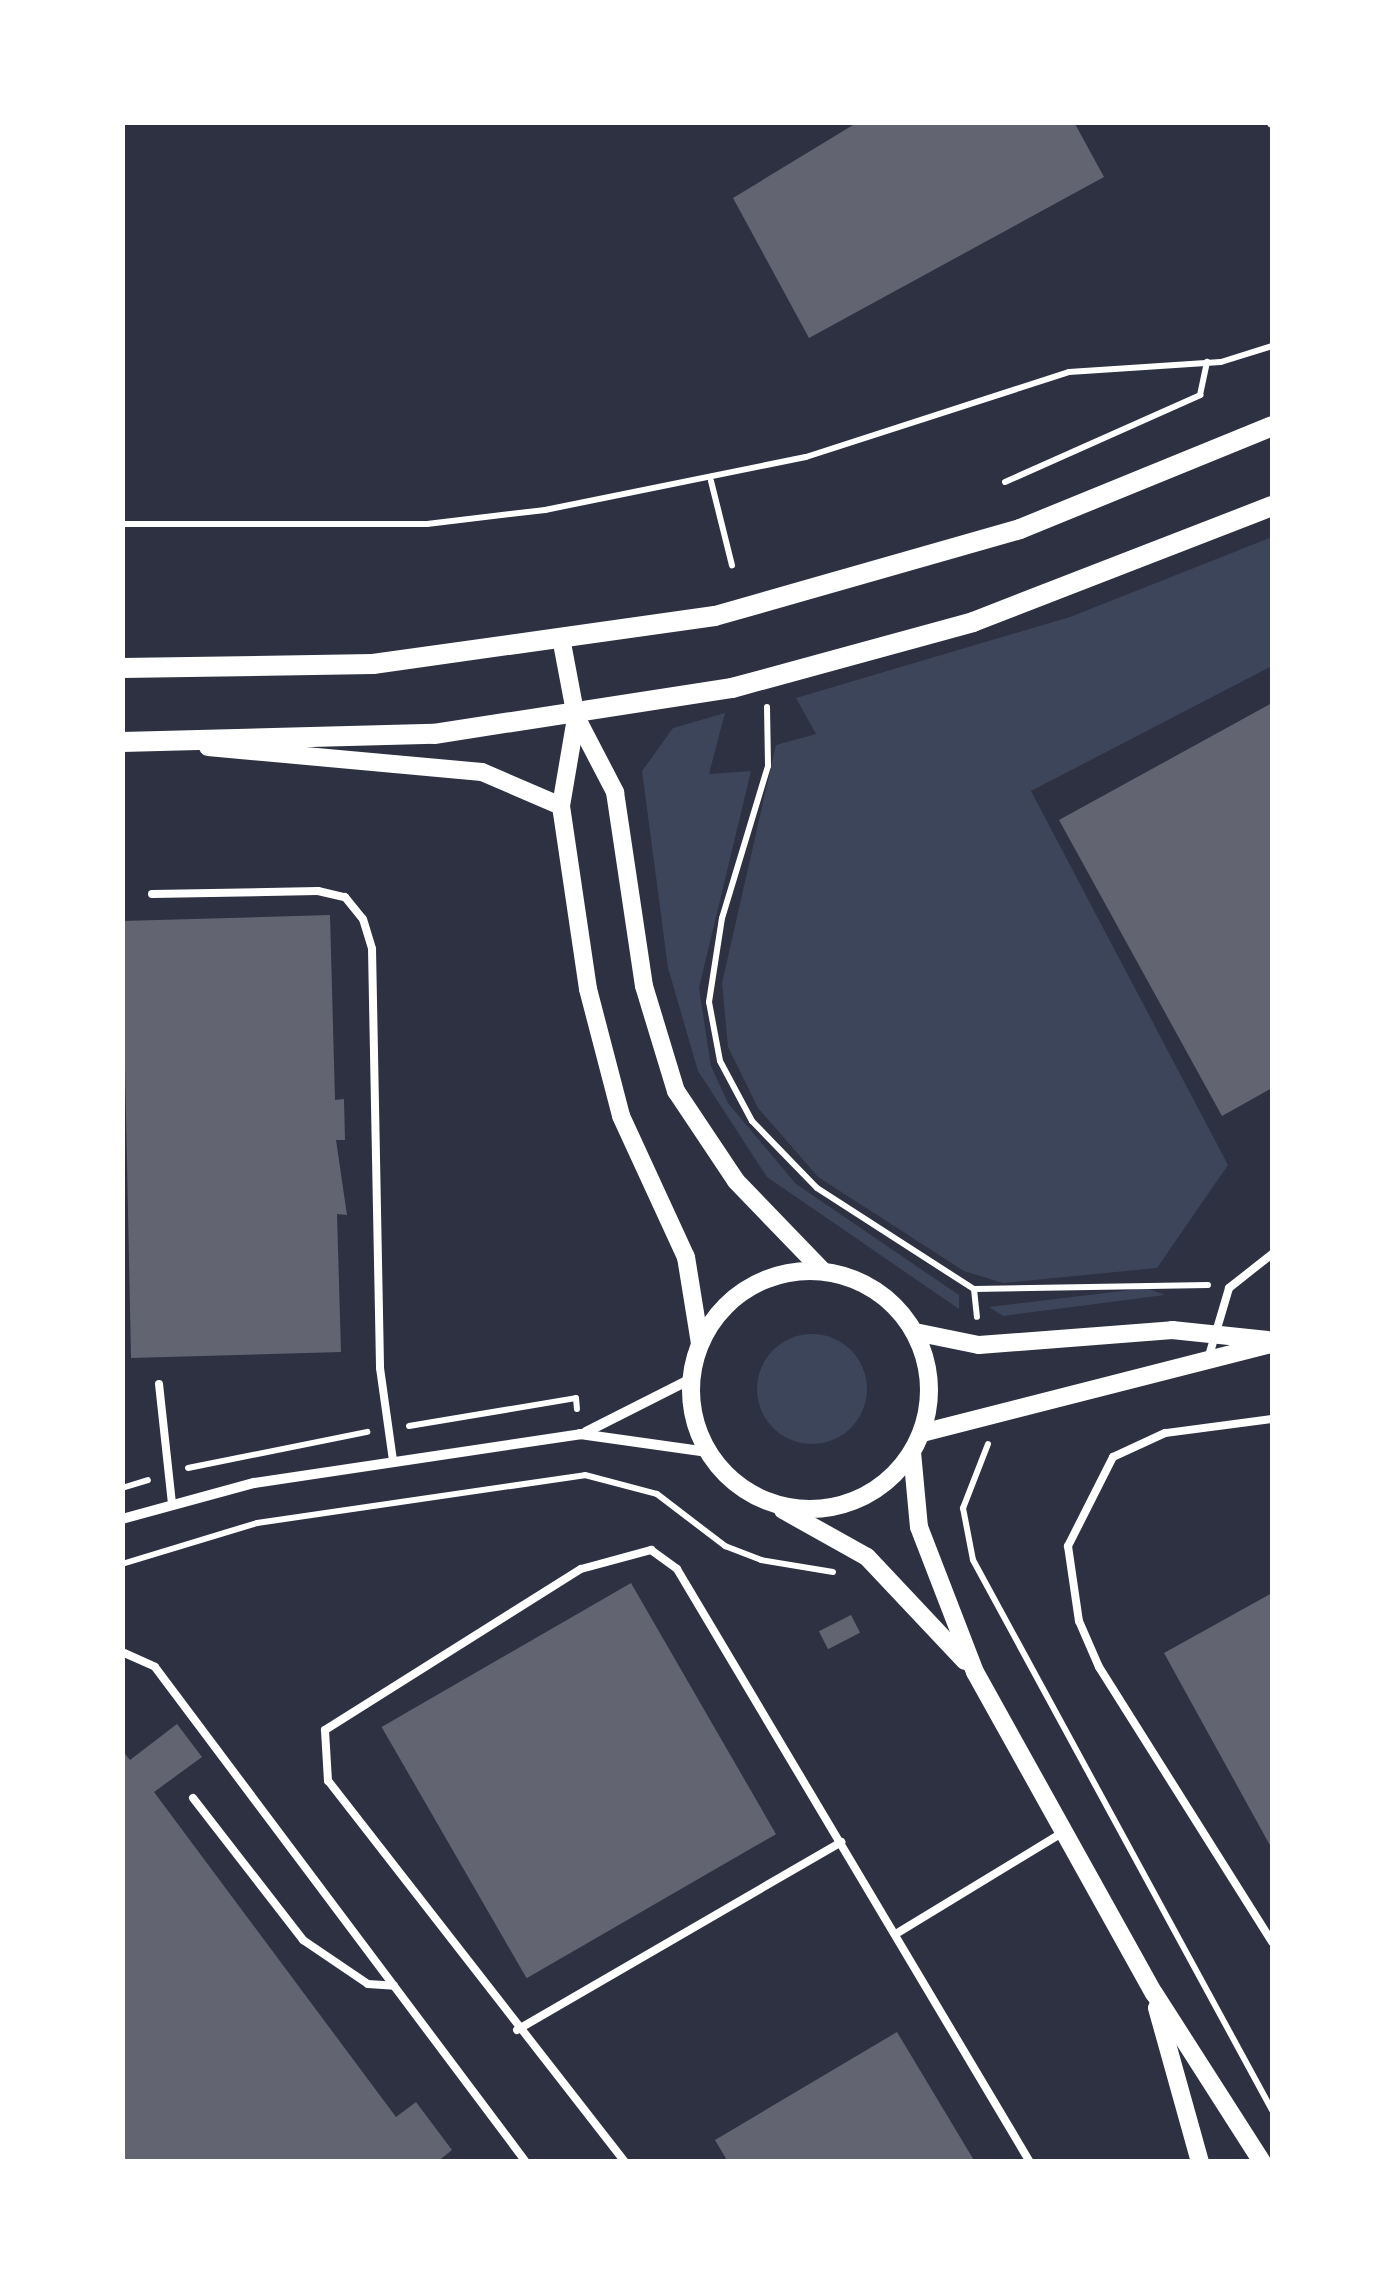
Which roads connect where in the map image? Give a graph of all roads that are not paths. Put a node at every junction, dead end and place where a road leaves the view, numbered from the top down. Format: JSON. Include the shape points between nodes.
{"nodes":[{"id":1,"x":1272,"y":426,"type":"edge"},
{"id":2,"x":1272,"y":506,"type":"edge"},
{"id":3,"x":562,"y":643,"type":"junction"},
{"id":4,"x":122,"y":668,"type":"edge"},
{"id":5,"x":576,"y":717,"type":"junction"},
{"id":6,"x":122,"y":742,"type":"edge"},
{"id":7,"x":173,"y":744,"type":"junction"},
{"id":8,"x":560,"y":806,"type":"junction"},
{"id":9,"x":152,"y":894,"type":"dead end"},
{"id":10,"x":1272,"y":1254,"type":"edge"},
{"id":11,"x":823,"y":1271,"type":"junction"},
{"id":12,"x":915,"y":1332,"type":"junction"},
{"id":13,"x":1214,"y":1334,"type":"junction"},
{"id":14,"x":1272,"y":1342,"type":"edge"},
{"id":15,"x":700,"y":1344,"type":"junction"},
{"id":16,"x":1208,"y":1359,"type":"junction"},
{"id":17,"x":691,"y":1379,"type":"junction"},
{"id":18,"x":159,"y":1384,"type":"dead end"},
{"id":19,"x":1272,"y":1419,"type":"edge"},
{"id":20,"x":922,"y":1433,"type":"junction"},
{"id":21,"x":580,"y":1434,"type":"junction"},
{"id":22,"x":708,"y":1452,"type":"junction"},
{"id":23,"x":912,"y":1452,"type":"junction"},
{"id":24,"x":393,"y":1460,"type":"junction"},
{"id":25,"x":764,"y":1500,"type":"junction"},
{"id":26,"x":172,"y":1504,"type":"junction"},
{"id":27,"x":122,"y":1519,"type":"edge"},
{"id":28,"x":122,"y":1652,"type":"edge"},
{"id":29,"x":975,"y":1672,"type":"junction"},
{"id":30,"x":193,"y":1798,"type":"dead end"},
{"id":31,"x":1064,"y":1832,"type":"junction"},
{"id":32,"x":841,"y":1842,"type":"junction"},
{"id":33,"x":899,"y":1932,"type":"junction"},
{"id":34,"x":1272,"y":1942,"type":"edge"},
{"id":35,"x":394,"y":1986,"type":"junction"},
{"id":36,"x":1154,"y":1993,"type":"junction"},
{"id":37,"x":517,"y":2030,"type":"junction"},
{"id":38,"x":526,"y":2162,"type":"edge"},
{"id":39,"x":626,"y":2162,"type":"edge"},
{"id":40,"x":1030,"y":2162,"type":"edge"},
{"id":41,"x":1200,"y":2162,"type":"edge"},
{"id":42,"x":1262,"y":2162,"type":"edge"}],
"edges":[{"from":1,"to":3,"type":"main road","via":[[957,550],[715,616]]},
{"from":2,"to":5,"type":"main road","via":[[1096,580],[873,654]]},
{"from":3,"to":4,"type":"main road","via":[[373,664]]},
{"from":3,"to":5,"type":"street"},
{"from":5,"to":7,"type":"main road","via":[[434,734]]},
{"from":5,"to":8,"type":"street"},
{"from":5,"to":11,"type":"street","via":[[615,792],[644,986],[676,1090],[736,1181]]},
{"from":6,"to":7,"type":"main road"},
{"from":7,"to":8,"type":"street","via":[[482,772]]},
{"from":8,"to":15,"type":"street","via":[[601,1053],[686,1257]]},
{"from":9,"to":24,"type":"lane","via":[[318,891],[345,897],[364,919],[372,949],[380,1368]]},
{"from":10,"to":13,"type":"lane","via":[[1228,1288]]},
{"from":11,"to":12,"type":"street","via":[[866,1284]]},
{"from":11,"to":15,"type":"street","via":[[745,1290]]},
{"from":12,"to":13,"type":"street","via":[[979,1345]]},
{"from":12,"to":20,"type":"street","via":[[930,1392]]},
{"from":13,"to":14,"type":"street"},
{"from":13,"to":16,"type":"lane"},
{"from":14,"to":16,"type":"street"},
{"from":15,"to":17,"type":"street"},
{"from":16,"to":20,"type":"street","via":[[986,1410]]},
{"from":17,"to":21,"type":"street"},
{"from":17,"to":22,"type":"street"},
{"from":18,"to":26,"type":"lane"},
{"from":19,"to":34,"type":"lane","via":[[1165,1434],[1113,1458],[1080,1508],[1068,1562],[1100,1666]]},
{"from":20,"to":23,"type":"street"},
{"from":21,"to":22,"type":"street"},
{"from":21,"to":24,"type":"street"},
{"from":22,"to":25,"type":"street"},
{"from":23,"to":25,"type":"street","via":[[856,1500],[796,1509]]},
{"from":23,"to":29,"type":"street","via":[[919,1527]]},
{"from":24,"to":26,"type":"street"},
{"from":25,"to":29,"type":"street","via":[[868,1557]]},
{"from":26,"to":27,"type":"street"},
{"from":28,"to":35,"type":"lane","via":[[155,1667]]},
{"from":29,"to":31,"type":"street"},
{"from":30,"to":35,"type":"lane","via":[[303,1940],[368,1984]]},
{"from":31,"to":33,"type":"lane"},
{"from":31,"to":36,"type":"street"},
{"from":32,"to":33,"type":"lane"},
{"from":32,"to":37,"type":"lane"},
{"from":32,"to":37,"type":"lane","via":[[677,1569],[650,1550],[581,1569],[324,1730],[328,1781]]},
{"from":33,"to":40,"type":"lane"},
{"from":35,"to":38,"type":"lane"},
{"from":36,"to":41,"type":"street"},
{"from":36,"to":42,"type":"street"},
{"from":37,"to":39,"type":"lane"}]}
